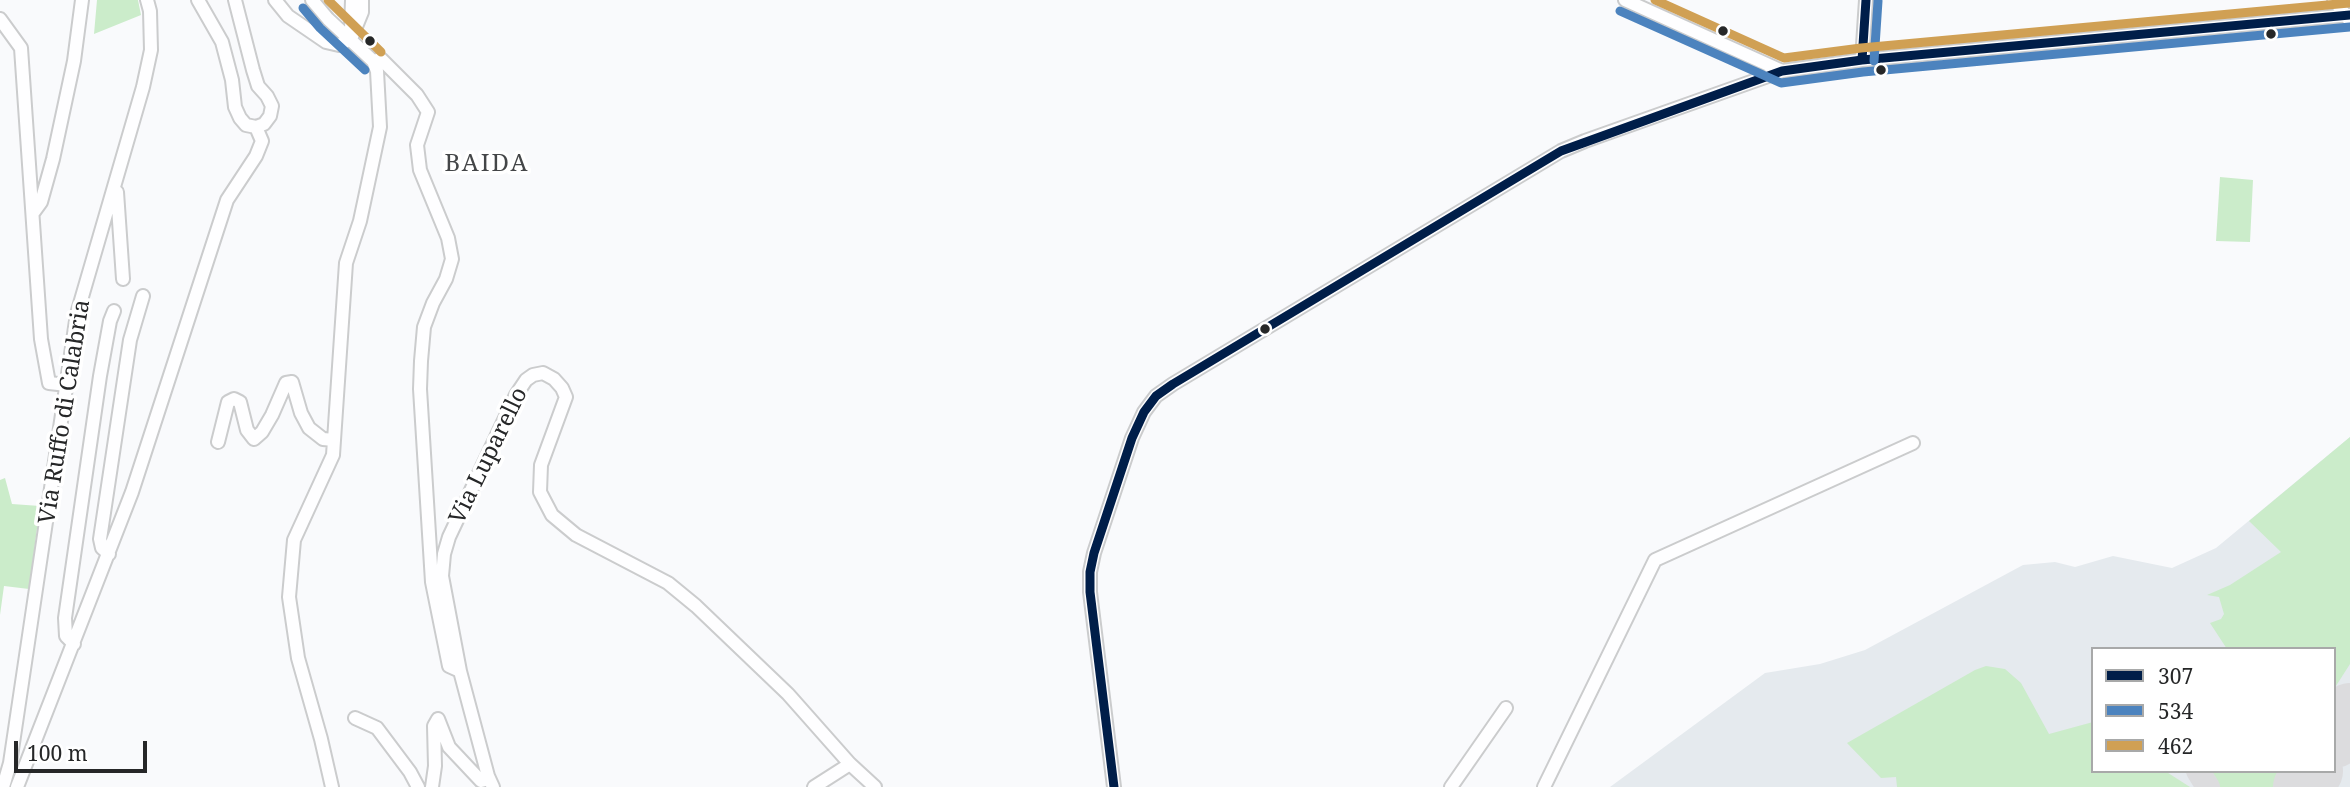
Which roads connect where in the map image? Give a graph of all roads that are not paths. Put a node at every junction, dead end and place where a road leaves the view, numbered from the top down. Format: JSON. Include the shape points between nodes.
{"nodes":[{"id":1,"x":82,"y":0,"type":"edge"},
{"id":2,"x":147,"y":0,"type":"edge"},
{"id":3,"x":198,"y":0,"type":"edge"},
{"id":4,"x":235,"y":0,"type":"edge"},
{"id":5,"x":275,"y":0,"type":"edge"},
{"id":6,"x":312,"y":0,"type":"edge"},
{"id":7,"x":352,"y":0,"type":"edge"},
{"id":8,"x":362,"y":0,"type":"edge"},
{"id":9,"x":1625,"y":0,"type":"edge"},
{"id":10,"x":1866,"y":0,"type":"edge"},
{"id":11,"x":2334,"y":0,"type":"edge"},
{"id":12,"x":2349,"y":17,"type":"edge"},
{"id":13,"x":0,"y":19,"type":"edge"},
{"id":14,"x":351,"y":39,"type":"junction"},
{"id":15,"x":1862,"y":60,"type":"junction"},
{"id":16,"x":373,"y":61,"type":"junction"},
{"id":17,"x":1782,"y":71,"type":"junction"},
{"id":18,"x":256,"y":127,"type":"junction"},
{"id":19,"x":116,"y":181,"type":"junction"},
{"id":20,"x":33,"y":213,"type":"junction"},
{"id":21,"x":123,"y":279,"type":"dead end"},
{"id":22,"x":142,"y":296,"type":"dead end"},
{"id":23,"x":114,"y":311,"type":"dead end"},
{"id":24,"x":67,"y":385,"type":"junction"},
{"id":25,"x":334,"y":440,"type":"junction"},
{"id":26,"x":218,"y":442,"type":"dead end"},
{"id":27,"x":1913,"y":443,"type":"dead end"},
{"id":28,"x":109,"y":554,"type":"junction"},
{"id":29,"x":74,"y":644,"type":"junction"},
{"id":30,"x":460,"y":671,"type":"junction"},
{"id":31,"x":1506,"y":708,"type":"dead end"},
{"id":32,"x":355,"y":718,"type":"dead end"},
{"id":33,"x":850,"y":764,"type":"junction"},
{"id":34,"x":491,"y":783,"type":"edge"},
{"id":35,"x":3,"y":787,"type":"edge"},
{"id":36,"x":17,"y":787,"type":"edge"},
{"id":37,"x":332,"y":787,"type":"edge"},
{"id":38,"x":418,"y":787,"type":"edge"},
{"id":39,"x":432,"y":787,"type":"edge"},
{"id":40,"x":814,"y":787,"type":"edge"},
{"id":41,"x":875,"y":787,"type":"edge"},
{"id":42,"x":1114,"y":787,"type":"edge"},
{"id":43,"x":1451,"y":787,"type":"edge"},
{"id":44,"x":1544,"y":787,"type":"edge"}],
"edges":[{"from":1,"to":20,"type":"street","via":[[53,159],[41,202]]},
{"from":2,"to":19,"type":"street","name":"Via Ruffo di Calabria","via":[[151,50]]},
{"from":3,"to":18,"type":"street","via":[[222,42],[240,118]]},
{"from":4,"to":18,"type":"street","via":[[258,86],[272,106],[264,124]]},
{"from":5,"to":14,"type":"street","via":[[288,16],[326,42],[339,44]]},
{"from":6,"to":14,"type":"street"},
{"from":7,"to":14,"type":"street"},
{"from":8,"to":14,"type":"street"},
{"from":9,"to":17,"type":"street"},
{"from":10,"to":15,"type":"street"},
{"from":11,"to":12,"type":"street"},
{"from":12,"to":15,"type":"street"},
{"from":13,"to":20,"type":"street","via":[[21,48]]},
{"from":14,"to":16,"type":"street"},
{"from":15,"to":17,"type":"street"},
{"from":16,"to":25,"type":"street","via":[[380,128],[360,222],[346,263]]},
{"from":16,"to":30,"type":"street","via":[[381,59],[428,111],[417,145],[420,170],[452,259],[424,327],[420,389],[432,582],[449,666]]},
{"from":17,"to":42,"type":"street","via":[[1560,151],[1156,396],[1132,438],[1090,572]]},
{"from":18,"to":28,"type":"street","via":[[262,141],[227,200]]},
{"from":19,"to":21,"type":"street"},
{"from":19,"to":24,"type":"street","name":"Via Ruffo di Calabria","via":[[77,314]]},
{"from":20,"to":24,"type":"street","via":[[41,339],[49,383]]},
{"from":22,"to":28,"type":"street","via":[[130,340],[100,538]]},
{"from":23,"to":29,"type":"street","via":[[100,376],[65,618],[66,636]]},
{"from":24,"to":35,"type":"street","name":"Via Ruffo di Calabria"},
{"from":25,"to":26,"type":"street","via":[[323,439],[309,428],[292,382],[286,383],[272,415],[254,439],[240,402],[228,402]]},
{"from":25,"to":37,"type":"street","via":[[333,455],[295,540],[289,597],[298,657]]},
{"from":27,"to":44,"type":"street","via":[[1655,560]]},
{"from":28,"to":29,"type":"street"},
{"from":29,"to":36,"type":"street"},
{"from":30,"to":33,"type":"street","name":"Via Luparello","via":[[442,576],[444,554],[516,395],[533,374],[543,373],[554,379],[566,397],[541,465],[540,492],[552,515],[576,535],[668,583],[696,606],[788,694]]},
{"from":30,"to":34,"type":"street"},
{"from":31,"to":43,"type":"street"},
{"from":32,"to":38,"type":"street","via":[[377,728]]},
{"from":33,"to":40,"type":"street"},
{"from":33,"to":41,"type":"street","name":"Via Luparello"},
{"from":34,"to":39,"type":"street","via":[[481,781],[449,747],[438,719]]}]}
